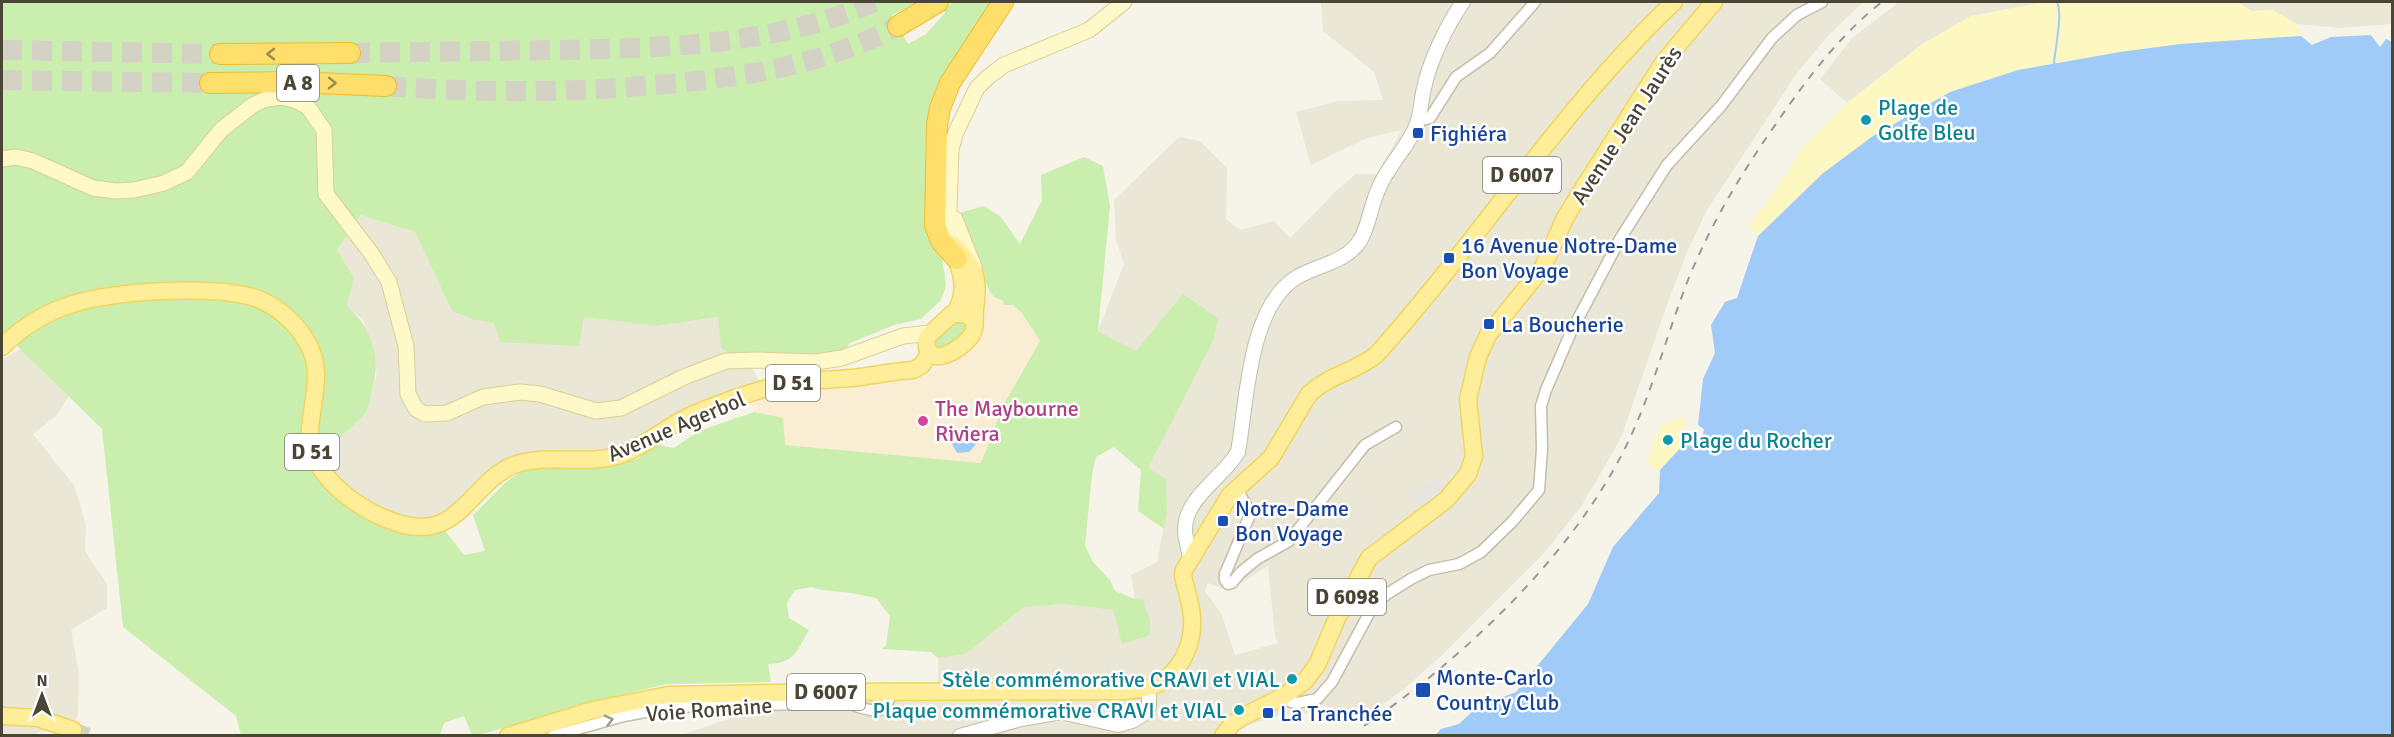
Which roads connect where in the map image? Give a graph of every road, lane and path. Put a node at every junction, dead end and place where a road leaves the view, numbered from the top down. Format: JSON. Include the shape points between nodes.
{"nodes":[{"id":1,"x":938,"y":2,"type":"edge"},
{"id":2,"x":1003,"y":2,"type":"edge"},
{"id":3,"x":1124,"y":2,"type":"edge"},
{"id":4,"x":1462,"y":2,"type":"edge"},
{"id":5,"x":1535,"y":2,"type":"edge"},
{"id":6,"x":1674,"y":2,"type":"edge"},
{"id":7,"x":1714,"y":2,"type":"edge"},
{"id":8,"x":1822,"y":2,"type":"edge"},
{"id":9,"x":898,"y":26,"type":"tunnel mouth"},
{"id":10,"x":350,"y":53,"type":"tunnel mouth"},
{"id":11,"x":220,"y":54,"type":"tunnel mouth"},
{"id":12,"x":210,"y":83,"type":"tunnel mouth"},
{"id":13,"x":386,"y":86,"type":"tunnel mouth"},
{"id":14,"x":1418,"y":121,"type":"junction"},
{"id":15,"x":2,"y":159,"type":"edge"},
{"id":16,"x":950,"y":196,"type":"junction"},
{"id":17,"x":955,"y":252,"type":"junction"},
{"id":18,"x":974,"y":270,"type":"junction"},
{"id":19,"x":955,"y":313,"type":"junction"},
{"id":20,"x":974,"y":321,"type":"junction"},
{"id":21,"x":2,"y":347,"type":"edge"},
{"id":22,"x":932,"y":347,"type":"junction"},
{"id":23,"x":1396,"y":427,"type":"dead end"},
{"id":24,"x":1236,"y":488,"type":"junction"},
{"id":25,"x":1196,"y":551,"type":"junction"},
{"id":26,"x":1149,"y":687,"type":"junction"},
{"id":27,"x":890,"y":692,"type":"junction"},
{"id":28,"x":1284,"y":696,"type":"junction"},
{"id":29,"x":2,"y":716,"type":"edge"},
{"id":30,"x":74,"y":730,"type":"dead end"},
{"id":31,"x":508,"y":735,"type":"edge"},
{"id":32,"x":553,"y":735,"type":"edge"},
{"id":33,"x":960,"y":735,"type":"edge"},
{"id":34,"x":1223,"y":735,"type":"edge"}],
"edges":[{"from":1,"to":9,"type":"highway"},
{"from":2,"to":17,"type":"highway","via":[[950,83],[940,108],[935,225],[950,254]]},
{"from":3,"to":16,"type":"main road","via":[[1089,30],[1013,60],[982,82],[953,141]]},
{"from":4,"to":14,"type":"street","via":[[1424,86]]},
{"from":5,"to":14,"type":"street","via":[[1490,52],[1456,77],[1430,118]]},
{"from":6,"to":24,"type":"main road","number":"D 6007","via":[[1583,98],[1377,354],[1326,380],[1309,394],[1270,458]]},
{"from":7,"to":28,"type":"main road","name":"Avenue Jean Jaurès","number":"D 6098","via":[[1663,63],[1585,184],[1543,267],[1481,348],[1468,399],[1474,456],[1468,474],[1446,500],[1369,558],[1317,665],[1305,681]]},
{"from":8,"to":28,"type":"street","via":[[1797,15],[1772,38],[1721,106],[1667,165],[1616,246],[1571,332],[1541,406],[1539,490],[1481,552],[1459,564],[1429,570],[1373,606],[1332,682],[1317,699],[1297,703]]},
{"from":10,"to":11,"type":"highway","number":"A 8","one_way":true},
{"from":12,"to":13,"type":"highway","number":"A 8","one_way":true},
{"from":14,"to":25,"type":"street","via":[[1378,190],[1360,240],[1337,261],[1303,274],[1278,294],[1257,338],[1238,452],[1230,466],[1192,504],[1186,519]]},
{"from":15,"to":22,"type":"main road","via":[[33,161],[93,188],[134,190],[164,183],[187,172],[230,122],[266,99],[282,98],[308,107],[324,130],[326,194],[389,282],[406,346],[408,394],[414,406],[425,414],[447,414],[483,398],[520,392],[596,411],[621,408],[726,361],[816,362],[903,336]]},
{"from":16,"to":17,"type":"main road"},
{"from":16,"to":18,"type":"main road"},
{"from":17,"to":18,"type":"main road"},
{"from":17,"to":19,"type":"main road","via":[[963,290]]},
{"from":18,"to":20,"type":"main road","via":[[978,287]]},
{"from":19,"to":20,"type":"main road","via":[[966,314]]},
{"from":19,"to":22,"type":"main road"},
{"from":20,"to":22,"type":"main road","via":[[970,337],[949,355]]},
{"from":21,"to":22,"type":"main road","name":"Avenue Agerbol","number":"D 51","via":[[32,322],[93,299],[224,292],[273,306],[291,320],[314,359],[317,382],[310,446],[322,471],[348,497],[384,518],[418,527],[452,518],[497,474],[518,464],[613,457],[678,421],[778,386],[919,372],[927,369]]},
{"from":23,"to":24,"type":"street","via":[[1365,445],[1289,542],[1257,559],[1228,584],[1225,574],[1249,517]]},
{"from":24,"to":25,"type":"main road","number":"D 6007"},
{"from":25,"to":26,"type":"main road","number":"D 6007","via":[[1185,585],[1192,615],[1187,652],[1168,677]]},
{"from":26,"to":27,"type":"main road","number":"D 6007","via":[[1125,691]]},
{"from":26,"to":33,"type":"street","via":[[1149,706],[1142,715],[1118,725],[1061,712]]},
{"from":27,"to":31,"type":"main road","number":"D 6007","via":[[668,695],[593,710]]},
{"from":32,"to":27,"type":"street","name":"Voie Romaine","one_way":true,"via":[[672,707],[847,703],[876,711],[888,702]]},
{"from":28,"to":34,"type":"main road","number":"D 6098","via":[[1242,717]]},
{"from":29,"to":30,"type":"main road","via":[[38,718]]}]}
